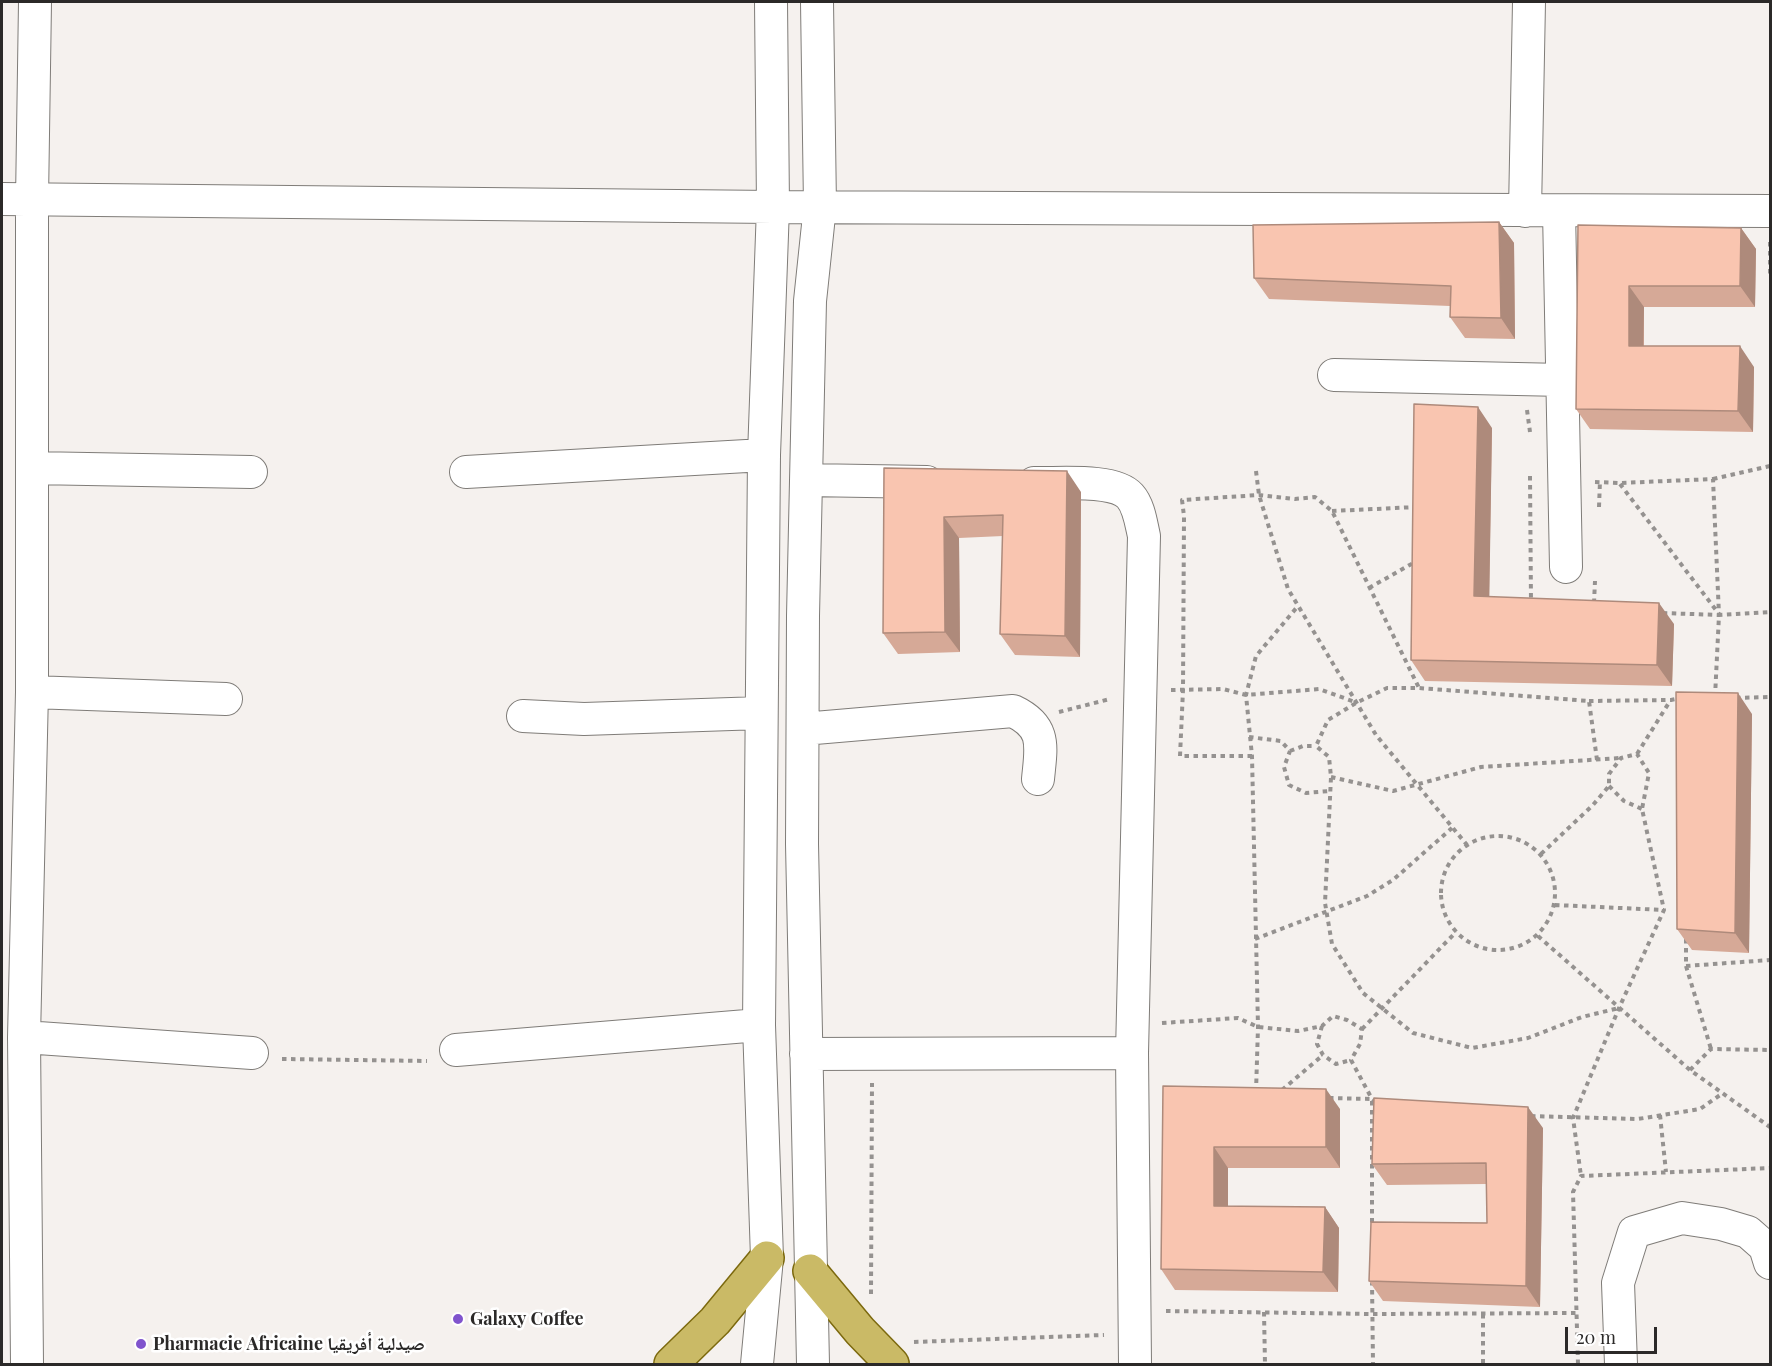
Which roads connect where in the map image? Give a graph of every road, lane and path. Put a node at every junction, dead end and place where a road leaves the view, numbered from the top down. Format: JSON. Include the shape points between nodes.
{"nodes":[{"id":1,"x":35,"y":2,"type":"edge"},
{"id":2,"x":771,"y":2,"type":"edge"},
{"id":3,"x":817,"y":2,"type":"edge"},
{"id":4,"x":1529,"y":2,"type":"edge"},
{"id":5,"x":2,"y":199,"type":"edge"},
{"id":6,"x":33,"y":200,"type":"junction"},
{"id":7,"x":820,"y":206,"type":"junction"},
{"id":8,"x":773,"y":207,"type":"junction"},
{"id":9,"x":1525,"y":211,"type":"junction"},
{"id":10,"x":1559,"y":211,"type":"junction"},
{"id":11,"x":1770,"y":211,"type":"edge"},
{"id":12,"x":1334,"y":375,"type":"dead end"},
{"id":13,"x":1524,"y":379,"type":"junction"},
{"id":14,"x":1563,"y":380,"type":"junction"},
{"id":15,"x":1530,"y":436,"type":"dead end"},
{"id":16,"x":764,"y":455,"type":"junction"},
{"id":17,"x":1770,"y":466,"type":"edge"},
{"id":18,"x":33,"y":468,"type":"junction"},
{"id":19,"x":1530,"y":470,"type":"dead end"},
{"id":20,"x":1256,"y":471,"type":"dead end"},
{"id":21,"x":251,"y":472,"type":"dead end"},
{"id":22,"x":466,"y":472,"type":"dead end"},
{"id":23,"x":1713,"y":479,"type":"junction"},
{"id":24,"x":807,"y":480,"type":"junction"},
{"id":25,"x":949,"y":482,"type":"edge"},
{"id":26,"x":1564,"y":482,"type":"junction"},
{"id":27,"x":1008,"y":483,"type":"edge"},
{"id":28,"x":1620,"y":483,"type":"junction"},
{"id":29,"x":1259,"y":495,"type":"junction"},
{"id":30,"x":1417,"y":507,"type":"edge"},
{"id":31,"x":1332,"y":511,"type":"junction"},
{"id":32,"x":1417,"y":561,"type":"edge"},
{"id":33,"x":1566,"y":567,"type":"dead end"},
{"id":34,"x":1369,"y":588,"type":"junction"},
{"id":35,"x":1298,"y":606,"type":"junction"},
{"id":36,"x":1531,"y":608,"type":"edge"},
{"id":37,"x":1770,"y":612,"type":"edge"},
{"id":38,"x":1662,"y":613,"type":"dead end"},
{"id":39,"x":1719,"y":615,"type":"junction"},
{"id":40,"x":1419,"y":688,"type":"junction"},
{"id":41,"x":1183,"y":690,"type":"junction"},
{"id":42,"x":32,"y":692,"type":"junction"},
{"id":43,"x":1140,"y":692,"type":"junction"},
{"id":44,"x":1246,"y":695,"type":"junction"},
{"id":45,"x":1770,"y":697,"type":"edge"},
{"id":46,"x":1682,"y":698,"type":"edge"},
{"id":47,"x":1704,"y":698,"type":"edge"},
{"id":48,"x":1715,"y":698,"type":"junction"},
{"id":49,"x":226,"y":699,"type":"dead end"},
{"id":50,"x":1671,"y":700,"type":"junction"},
{"id":51,"x":1589,"y":701,"type":"junction"},
{"id":52,"x":1356,"y":703,"type":"junction"},
{"id":53,"x":761,"y":713,"type":"junction"},
{"id":54,"x":523,"y":716,"type":"dead end"},
{"id":55,"x":1029,"y":719,"type":"junction"},
{"id":56,"x":803,"y":729,"type":"junction"},
{"id":57,"x":1249,"y":736,"type":"junction"},
{"id":58,"x":1316,"y":746,"type":"junction"},
{"id":59,"x":1290,"y":751,"type":"junction"},
{"id":60,"x":1637,"y":754,"type":"junction"},
{"id":61,"x":1252,"y":756,"type":"junction"},
{"id":62,"x":1621,"y":758,"type":"junction"},
{"id":63,"x":1597,"y":760,"type":"junction"},
{"id":64,"x":1331,"y":777,"type":"junction"},
{"id":65,"x":1038,"y":779,"type":"dead end"},
{"id":66,"x":1417,"y":785,"type":"junction"},
{"id":67,"x":1609,"y":786,"type":"junction"},
{"id":68,"x":1329,"y":791,"type":"junction"},
{"id":69,"x":1642,"y":809,"type":"junction"},
{"id":70,"x":1452,"y":828,"type":"junction"},
{"id":71,"x":1467,"y":845,"type":"junction"},
{"id":72,"x":1541,"y":854,"type":"junction"},
{"id":73,"x":1555,"y":905,"type":"junction"},
{"id":74,"x":1665,"y":910,"type":"junction"},
{"id":75,"x":1326,"y":913,"type":"junction"},
{"id":76,"x":1686,"y":931,"type":"edge"},
{"id":77,"x":1456,"y":932,"type":"junction"},
{"id":78,"x":1538,"y":936,"type":"junction"},
{"id":79,"x":1255,"y":939,"type":"junction"},
{"id":80,"x":1770,"y":960,"type":"edge"},
{"id":81,"x":1686,"y":966,"type":"junction"},
{"id":82,"x":1382,"y":1008,"type":"junction"},
{"id":83,"x":1619,"y":1008,"type":"junction"},
{"id":84,"x":759,"y":1025,"type":"junction"},
{"id":85,"x":1322,"y":1026,"type":"junction"},
{"id":86,"x":1258,"y":1027,"type":"junction"},
{"id":87,"x":1362,"y":1029,"type":"junction"},
{"id":88,"x":24,"y":1037,"type":"junction"},
{"id":89,"x":1133,"y":1039,"type":"junction"},
{"id":90,"x":1711,"y":1049,"type":"junction"},
{"id":91,"x":456,"y":1050,"type":"joint"},
{"id":92,"x":1770,"y":1050,"type":"edge"},
{"id":93,"x":252,"y":1053,"type":"joint"},
{"id":94,"x":806,"y":1054,"type":"junction"},
{"id":95,"x":872,"y":1054,"type":"junction"},
{"id":96,"x":1323,"y":1055,"type":"junction"},
{"id":97,"x":1351,"y":1060,"type":"junction"},
{"id":98,"x":1690,"y":1070,"type":"junction"},
{"id":99,"x":1723,"y":1093,"type":"junction"},
{"id":100,"x":1274,"y":1097,"type":"edge"},
{"id":101,"x":1318,"y":1098,"type":"edge"},
{"id":102,"x":1256,"y":1099,"type":"edge"},
{"id":103,"x":1372,"y":1100,"type":"junction"},
{"id":104,"x":1380,"y":1105,"type":"edge"},
{"id":105,"x":1660,"y":1115,"type":"junction"},
{"id":106,"x":1527,"y":1116,"type":"edge"},
{"id":107,"x":1573,"y":1118,"type":"junction"},
{"id":108,"x":1770,"y":1127,"type":"edge"},
{"id":109,"x":1666,"y":1172,"type":"dead end"},
{"id":110,"x":1581,"y":1176,"type":"dead end"},
{"id":111,"x":1372,"y":1230,"type":"edge"},
{"id":112,"x":767,"y":1258,"type":"junction"},
{"id":113,"x":1770,"y":1263,"type":"edge"},
{"id":114,"x":810,"y":1271,"type":"junction"},
{"id":115,"x":1372,"y":1278,"type":"edge"},
{"id":116,"x":1264,"y":1312,"type":"junction"},
{"id":117,"x":1576,"y":1313,"type":"dead end"},
{"id":118,"x":1372,"y":1314,"type":"junction"},
{"id":119,"x":1483,"y":1314,"type":"junction"},
{"id":120,"x":1135,"y":1336,"type":"edge"},
{"id":121,"x":881,"y":1354,"type":"edge"},
{"id":122,"x":27,"y":1365,"type":"edge"},
{"id":123,"x":671,"y":1365,"type":"edge"},
{"id":124,"x":757,"y":1365,"type":"edge"},
{"id":125,"x":813,"y":1365,"type":"edge"},
{"id":126,"x":1265,"y":1365,"type":"edge"},
{"id":127,"x":1372,"y":1365,"type":"edge"},
{"id":128,"x":1483,"y":1365,"type":"edge"},
{"id":129,"x":1621,"y":1365,"type":"edge"}],
"edges":[{"from":1,"to":6,"type":"street"},
{"from":2,"to":8,"type":"street"},
{"from":3,"to":7,"type":"street"},
{"from":4,"to":9,"type":"street"},
{"from":5,"to":6,"type":"street"},
{"from":6,"to":8,"type":"street"},
{"from":6,"to":18,"type":"street"},
{"from":7,"to":8,"type":"street"},
{"from":7,"to":9,"type":"street"},
{"from":7,"to":24,"type":"street","via":[[810,302]]},
{"from":8,"to":16,"type":"street"},
{"from":9,"to":10,"type":"street"},
{"from":10,"to":11,"type":"street"},
{"from":10,"to":14,"type":"street"},
{"from":12,"to":13,"type":"street"},
{"from":13,"to":14,"type":"street"},
{"from":13,"to":15,"type":"path"},
{"from":14,"to":26,"type":"street"},
{"from":16,"to":22,"type":"street"},
{"from":16,"to":53,"type":"street"},
{"from":17,"to":23,"type":"path"},
{"from":18,"to":21,"type":"street"},
{"from":18,"to":42,"type":"street"},
{"from":19,"to":36,"type":"path"},
{"from":20,"to":29,"type":"path"},
{"from":23,"to":28,"type":"path"},
{"from":23,"to":39,"type":"path"},
{"from":24,"to":25,"type":"street"},
{"from":24,"to":56,"type":"street"},
{"from":26,"to":28,"type":"path"},
{"from":26,"to":33,"type":"street"},
{"from":27,"to":43,"type":"street","via":[[1103,484],[1130,495],[1144,536]]},
{"from":28,"to":39,"type":"path"},
{"from":29,"to":31,"type":"path","via":[[1315,497]]},
{"from":29,"to":35,"type":"path","via":[[1288,589]]},
{"from":29,"to":41,"type":"path","via":[[1182,500]]},
{"from":30,"to":31,"type":"path"},
{"from":31,"to":34,"type":"path"},
{"from":32,"to":34,"type":"path"},
{"from":34,"to":40,"type":"path"},
{"from":35,"to":44,"type":"path","via":[[1256,656]]},
{"from":35,"to":52,"type":"path"},
{"from":37,"to":39,"type":"path"},
{"from":38,"to":39,"type":"path"},
{"from":39,"to":48,"type":"path"},
{"from":40,"to":51,"type":"path"},
{"from":40,"to":52,"type":"path","via":[[1387,688]]},
{"from":41,"to":43,"type":"path"},
{"from":41,"to":44,"type":"path","via":[[1223,689]]},
{"from":41,"to":61,"type":"path","via":[[1180,756]]},
{"from":42,"to":49,"type":"street"},
{"from":42,"to":88,"type":"street"},
{"from":43,"to":55,"type":"path"},
{"from":43,"to":89,"type":"street"},
{"from":44,"to":52,"type":"path","via":[[1319,689]]},
{"from":44,"to":57,"type":"path"},
{"from":45,"to":48,"type":"path"},
{"from":46,"to":50,"type":"path"},
{"from":47,"to":48,"type":"path"},
{"from":50,"to":51,"type":"path"},
{"from":50,"to":60,"type":"path"},
{"from":51,"to":63,"type":"path"},
{"from":52,"to":58,"type":"path","via":[[1328,720]]},
{"from":52,"to":66,"type":"path","via":[[1376,735]]},
{"from":53,"to":54,"type":"street"},
{"from":53,"to":84,"type":"street"},
{"from":55,"to":56,"type":"street","via":[[1013,711]]},
{"from":55,"to":65,"type":"street","via":[[1042,742]]},
{"from":56,"to":94,"type":"street"},
{"from":57,"to":59,"type":"path","via":[[1281,741]]},
{"from":57,"to":61,"type":"path"},
{"from":58,"to":59,"type":"path"},
{"from":58,"to":64,"type":"path","via":[[1329,757]]},
{"from":59,"to":68,"type":"path","via":[[1284,767],[1289,785],[1306,793]]},
{"from":60,"to":62,"type":"path"},
{"from":60,"to":69,"type":"path","via":[[1649,773]]},
{"from":61,"to":79,"type":"path"},
{"from":62,"to":63,"type":"path"},
{"from":62,"to":67,"type":"path","via":[[1609,774]]},
{"from":63,"to":66,"type":"path","via":[[1481,767]]},
{"from":64,"to":66,"type":"path","via":[[1393,791]]},
{"from":64,"to":68,"type":"path"},
{"from":66,"to":70,"type":"path"},
{"from":67,"to":69,"type":"path","via":[[1624,801]]},
{"from":67,"to":72,"type":"path"},
{"from":68,"to":75,"type":"path"},
{"from":69,"to":74,"type":"path"},
{"from":70,"to":71,"type":"path"},
{"from":70,"to":75,"type":"path","via":[[1393,880]]},
{"from":71,"to":72,"type":"path","via":[[1491,836],[1509,836]]},
{"from":71,"to":77,"type":"path","via":[[1448,864],[1442,882],[1445,917]]},
{"from":72,"to":73,"type":"path","via":[[1556,887]]},
{"from":73,"to":74,"type":"path"},
{"from":73,"to":78,"type":"path"},
{"from":74,"to":83,"type":"path"},
{"from":75,"to":79,"type":"path"},
{"from":75,"to":82,"type":"path","via":[[1332,944],[1363,993]]},
{"from":76,"to":81,"type":"path"},
{"from":77,"to":78,"type":"path","via":[[1470,944],[1505,951]]},
{"from":77,"to":82,"type":"path"},
{"from":78,"to":83,"type":"path"},
{"from":79,"to":86,"type":"path"},
{"from":80,"to":81,"type":"path"},
{"from":81,"to":90,"type":"path"},
{"from":82,"to":83,"type":"path","via":[[1413,1033],[1472,1048],[1528,1038],[1582,1017]]},
{"from":82,"to":87,"type":"path"},
{"from":83,"to":98,"type":"path"},
{"from":83,"to":107,"type":"path"},
{"from":84,"to":91,"type":"street"},
{"from":84,"to":112,"type":"street"},
{"from":85,"to":86,"type":"path","via":[[1298,1031]]},
{"from":85,"to":87,"type":"path","via":[[1333,1016]]},
{"from":85,"to":96,"type":"path","via":[[1317,1044]]},
{"from":86,"to":89,"type":"path","via":[[1239,1018]]},
{"from":86,"to":102,"type":"path"},
{"from":87,"to":97,"type":"path","via":[[1360,1044]]},
{"from":88,"to":93,"type":"street"},
{"from":88,"to":122,"type":"street"},
{"from":89,"to":95,"type":"street"},
{"from":89,"to":120,"type":"street"},
{"from":90,"to":92,"type":"path"},
{"from":90,"to":98,"type":"path"},
{"from":91,"to":93,"type":"path","via":[[429,1061],[273,1059]]},
{"from":94,"to":95,"type":"street"},
{"from":94,"to":114,"type":"street"},
{"from":95,"to":121,"type":"path"},
{"from":96,"to":97,"type":"path","via":[[1336,1064]]},
{"from":96,"to":100,"type":"path"},
{"from":97,"to":103,"type":"path"},
{"from":98,"to":99,"type":"path"},
{"from":99,"to":105,"type":"path","via":[[1700,1109]]},
{"from":99,"to":108,"type":"path"},
{"from":101,"to":103,"type":"path"},
{"from":103,"to":104,"type":"path"},
{"from":103,"to":111,"type":"path"},
{"from":105,"to":107,"type":"path","via":[[1638,1119]]},
{"from":105,"to":109,"type":"path"},
{"from":106,"to":107,"type":"path"},
{"from":107,"to":110,"type":"path"},
{"from":112,"to":123,"type":"main road"},
{"from":112,"to":124,"type":"street"},
{"from":113,"to":129,"type":"street","via":[[1765,1247],[1748,1232],[1721,1224],[1682,1218],[1634,1232],[1618,1283]]},
{"from":114,"to":121,"type":"main road"},
{"from":114,"to":125,"type":"street"},
{"from":115,"to":118,"type":"path"},
{"from":116,"to":118,"type":"path"},
{"from":116,"to":120,"type":"path"},
{"from":116,"to":126,"type":"path"},
{"from":117,"to":119,"type":"path"},
{"from":118,"to":119,"type":"path"},
{"from":118,"to":127,"type":"path"},
{"from":119,"to":128,"type":"path"},
{"from":120,"to":121,"type":"path"}]}
